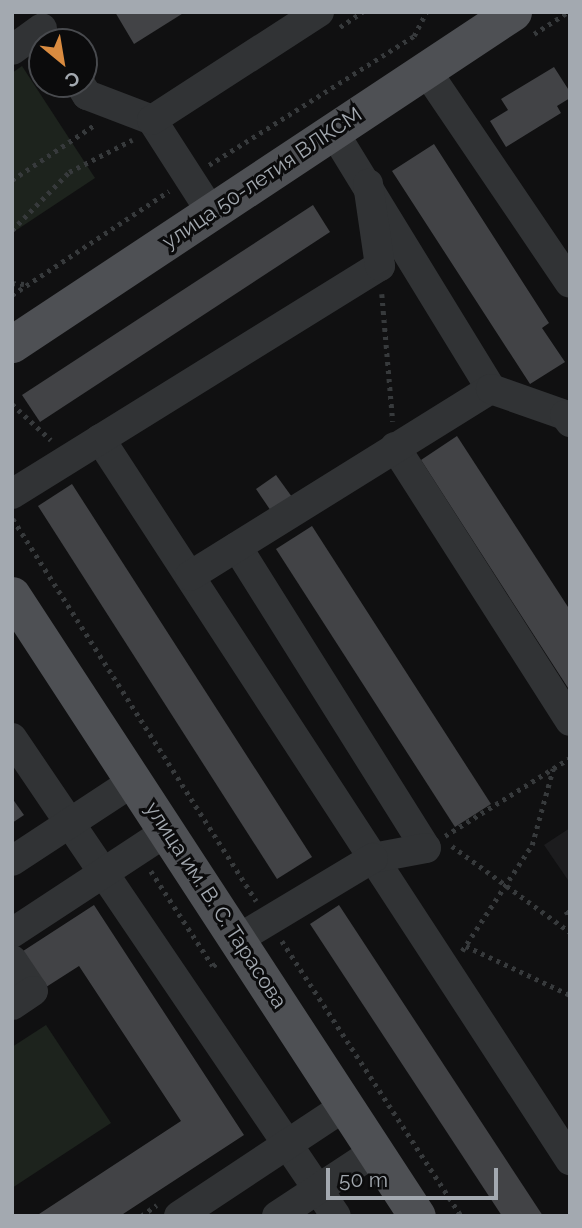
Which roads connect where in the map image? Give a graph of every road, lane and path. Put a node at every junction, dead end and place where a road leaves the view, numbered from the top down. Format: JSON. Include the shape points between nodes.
{"nodes":[{"id":1,"x":319,"y":12,"type":"edge"},
{"id":2,"x":426,"y":12,"type":"edge"},
{"id":3,"x":513,"y":12,"type":"edge"},
{"id":4,"x":42,"y":27,"type":"edge"},
{"id":5,"x":12,"y":50,"type":"edge"},
{"id":6,"x":425,"y":69,"type":"junction"},
{"id":7,"x":95,"y":98,"type":"edge"},
{"id":8,"x":120,"y":108,"type":"junction"},
{"id":9,"x":155,"y":124,"type":"junction"},
{"id":10,"x":333,"y":131,"type":"junction"},
{"id":11,"x":196,"y":173,"type":"dead end"},
{"id":12,"x":12,"y":180,"type":"edge"},
{"id":13,"x":368,"y":184,"type":"junction"},
{"id":14,"x":211,"y":212,"type":"junction"},
{"id":15,"x":12,"y":230,"type":"edge"},
{"id":16,"x":380,"y":267,"type":"junction"},
{"id":17,"x":12,"y":283,"type":"edge"},
{"id":18,"x":570,"y":283,"type":"edge"},
{"id":19,"x":25,"y":284,"type":"dead end"},
{"id":20,"x":12,"y":344,"type":"edge"},
{"id":21,"x":491,"y":389,"type":"junction"},
{"id":22,"x":12,"y":404,"type":"edge"},
{"id":23,"x":570,"y":422,"type":"edge"},
{"id":24,"x":100,"y":439,"type":"junction"},
{"id":25,"x":395,"y":447,"type":"junction"},
{"id":26,"x":70,"y":458,"type":"junction"},
{"id":27,"x":12,"y":494,"type":"edge"},
{"id":28,"x":12,"y":518,"type":"edge"},
{"id":29,"x":237,"y":547,"type":"junction"},
{"id":30,"x":190,"y":576,"type":"junction"},
{"id":31,"x":12,"y":595,"type":"edge"},
{"id":32,"x":570,"y":721,"type":"edge"},
{"id":33,"x":12,"y":738,"type":"edge"},
{"id":34,"x":570,"y":758,"type":"edge"},
{"id":35,"x":553,"y":769,"type":"junction"},
{"id":36,"x":134,"y":781,"type":"junction"},
{"id":37,"x":70,"y":823,"type":"junction"},
{"id":38,"x":167,"y":831,"type":"junction"},
{"id":39,"x":434,"y":843,"type":"junction"},
{"id":40,"x":373,"y":858,"type":"junction"},
{"id":41,"x":12,"y":861,"type":"edge"},
{"id":42,"x":103,"y":874,"type":"junction"},
{"id":43,"x":505,"y":885,"type":"junction"},
{"id":44,"x":269,"y":921,"type":"junction"},
{"id":45,"x":570,"y":932,"type":"edge"},
{"id":46,"x":12,"y":933,"type":"edge"},
{"id":47,"x":238,"y":939,"type":"junction"},
{"id":48,"x":456,"y":941,"type":"dead end"},
{"id":49,"x":466,"y":946,"type":"junction"},
{"id":50,"x":12,"y":960,"type":"edge"},
{"id":51,"x":447,"y":971,"type":"junction"},
{"id":52,"x":570,"y":995,"type":"edge"},
{"id":53,"x":12,"y":1005,"type":"edge"},
{"id":54,"x":347,"y":1105,"type":"junction"},
{"id":55,"x":288,"y":1144,"type":"junction"},
{"id":56,"x":377,"y":1150,"type":"junction"},
{"id":57,"x":570,"y":1160,"type":"edge"},
{"id":58,"x":318,"y":1189,"type":"junction"},
{"id":59,"x":172,"y":1208,"type":"edge"},
{"id":60,"x":141,"y":1216,"type":"edge"},
{"id":61,"x":277,"y":1216,"type":"edge"},
{"id":62,"x":336,"y":1216,"type":"edge"},
{"id":63,"x":417,"y":1216,"type":"edge"},
{"id":64,"x":461,"y":1216,"type":"edge"}],
"edges":[{"from":1,"to":9,"type":"lane"},
{"from":2,"to":11,"type":"path","via":[[414,36]]},
{"from":3,"to":6,"type":"main road","name":"улица 50-летия ВЛКСМ"},
{"from":4,"to":5,"type":"lane"},
{"from":6,"to":10,"type":"main road","name":"улица 50-летия ВЛКСМ"},
{"from":6,"to":18,"type":"lane"},
{"from":7,"to":8,"type":"lane"},
{"from":8,"to":9,"type":"lane"},
{"from":8,"to":12,"type":"path"},
{"from":9,"to":14,"type":"lane"},
{"from":9,"to":15,"type":"path","via":[[69,172]]},
{"from":10,"to":13,"type":"lane"},
{"from":10,"to":14,"type":"main road","name":"улица 50-летия ВЛКСМ"},
{"from":13,"to":16,"type":"lane"},
{"from":13,"to":21,"type":"lane"},
{"from":14,"to":20,"type":"main road","name":"улица 50-летия ВЛКСМ"},
{"from":16,"to":24,"type":"lane"},
{"from":16,"to":25,"type":"path"},
{"from":17,"to":19,"type":"path"},
{"from":21,"to":23,"type":"lane","via":[[565,415]]},
{"from":21,"to":25,"type":"lane"},
{"from":22,"to":26,"type":"path"},
{"from":24,"to":26,"type":"lane"},
{"from":24,"to":30,"type":"lane"},
{"from":25,"to":29,"type":"lane"},
{"from":25,"to":32,"type":"lane"},
{"from":26,"to":27,"type":"lane"},
{"from":28,"to":44,"type":"path"},
{"from":29,"to":30,"type":"lane"},
{"from":29,"to":39,"type":"lane"},
{"from":30,"to":40,"type":"lane"},
{"from":31,"to":36,"type":"main road","name":"улица им. В. С. Тарасова"},
{"from":33,"to":37,"type":"lane"},
{"from":34,"to":35,"type":"path"},
{"from":35,"to":39,"type":"path"},
{"from":35,"to":43,"type":"path","via":[[532,845]]},
{"from":36,"to":37,"type":"lane"},
{"from":36,"to":38,"type":"main road","name":"улица им. В. С. Тарасова"},
{"from":37,"to":41,"type":"lane"},
{"from":37,"to":42,"type":"lane"},
{"from":38,"to":42,"type":"lane"},
{"from":38,"to":47,"type":"main road","name":"улица им. В. С. Тарасова"},
{"from":39,"to":40,"type":"lane"},
{"from":39,"to":43,"type":"path"},
{"from":40,"to":44,"type":"lane"},
{"from":40,"to":51,"type":"lane"},
{"from":42,"to":46,"type":"lane"},
{"from":42,"to":55,"type":"lane"},
{"from":43,"to":45,"type":"path"},
{"from":43,"to":49,"type":"path"},
{"from":44,"to":47,"type":"lane"},
{"from":44,"to":64,"type":"path"},
{"from":47,"to":54,"type":"main road","name":"улица им. В. С. Тарасова"},
{"from":48,"to":49,"type":"path"},
{"from":49,"to":51,"type":"path"},
{"from":49,"to":52,"type":"path"},
{"from":50,"to":53,"type":"lane","via":[[33,991]]},
{"from":51,"to":57,"type":"lane"},
{"from":54,"to":55,"type":"lane"},
{"from":54,"to":56,"type":"main road","name":"улица им. В. С. Тарасова"},
{"from":55,"to":58,"type":"lane"},
{"from":55,"to":59,"type":"lane"},
{"from":56,"to":58,"type":"lane"},
{"from":56,"to":63,"type":"main road","name":"улица им. В. С. Тарасова"},
{"from":58,"to":61,"type":"lane"},
{"from":58,"to":62,"type":"lane"},
{"from":59,"to":60,"type":"path"}]}
